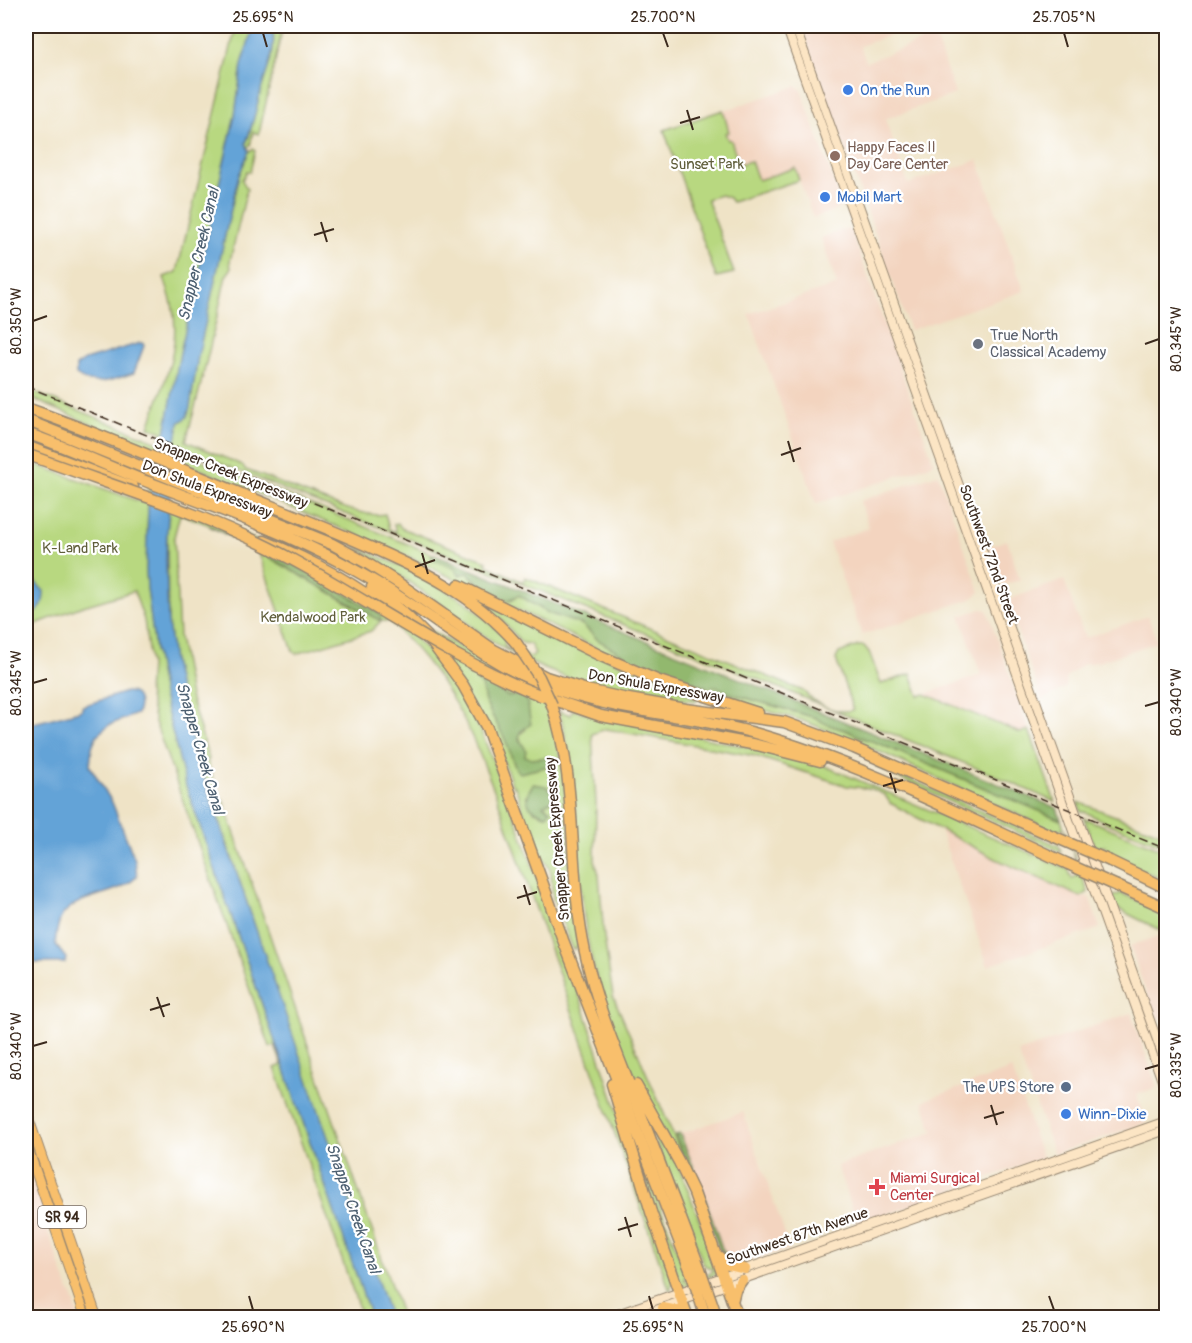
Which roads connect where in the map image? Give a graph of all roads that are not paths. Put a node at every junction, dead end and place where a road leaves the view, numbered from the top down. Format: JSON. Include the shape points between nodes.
{"nodes":[{"id":1,"x":786,"y":26,"type":"edge"},
{"id":2,"x":795,"y":26,"type":"edge"},
{"id":3,"x":910,"y":361,"type":"junction"},
{"id":4,"x":26,"y":407,"type":"edge"},
{"id":5,"x":26,"y":420,"type":"edge"},
{"id":6,"x":26,"y":433,"type":"edge"},
{"id":7,"x":26,"y":446,"type":"edge"},
{"id":8,"x":26,"y":454,"type":"edge"},
{"id":9,"x":147,"y":487,"type":"junction"},
{"id":10,"x":176,"y":498,"type":"junction"},
{"id":11,"x":341,"y":562,"type":"junction"},
{"id":12,"x":431,"y":575,"type":"junction"},
{"id":13,"x":464,"y":685,"type":"junction"},
{"id":14,"x":784,"y":722,"type":"junction"},
{"id":15,"x":921,"y":798,"type":"junction"},
{"id":16,"x":1167,"y":888,"type":"edge"},
{"id":17,"x":1167,"y":908,"type":"edge"},
{"id":18,"x":606,"y":1038,"type":"junction"},
{"id":19,"x":1154,"y":1045,"type":"junction"},
{"id":20,"x":1167,"y":1065,"type":"edge"},
{"id":21,"x":1167,"y":1092,"type":"edge"},
{"id":22,"x":26,"y":1111,"type":"edge"},
{"id":23,"x":1167,"y":1121,"type":"edge"},
{"id":24,"x":1167,"y":1130,"type":"edge"},
{"id":25,"x":26,"y":1143,"type":"edge"},
{"id":26,"x":1104,"y":1147,"type":"junction"},
{"id":27,"x":1021,"y":1176,"type":"junction"},
{"id":28,"x":976,"y":1187,"type":"junction"},
{"id":29,"x":969,"y":1198,"type":"junction"},
{"id":30,"x":923,"y":1210,"type":"junction"},
{"id":31,"x":61,"y":1215,"type":"junction"},
{"id":32,"x":51,"y":1218,"type":"junction"},
{"id":33,"x":717,"y":1255,"type":"junction"},
{"id":34,"x":744,"y":1274,"type":"junction"},
{"id":35,"x":725,"y":1281,"type":"junction"},
{"id":36,"x":681,"y":1297,"type":"junction"},
{"id":37,"x":732,"y":1302,"type":"junction"},
{"id":38,"x":663,"y":1308,"type":"junction"},
{"id":39,"x":708,"y":1311,"type":"edge"},
{"id":40,"x":86,"y":1317,"type":"edge"},
{"id":41,"x":97,"y":1317,"type":"edge"},
{"id":42,"x":606,"y":1317,"type":"edge"},
{"id":43,"x":633,"y":1317,"type":"edge"},
{"id":44,"x":687,"y":1317,"type":"edge"},
{"id":45,"x":717,"y":1317,"type":"edge"},
{"id":46,"x":738,"y":1317,"type":"edge"}],
"edges":[{"from":1,"to":3,"type":"main road","name":"Southwest 72nd Street"},
{"from":2,"to":3,"type":"main road","name":"Southwest 72nd Street"},
{"from":3,"to":19,"type":"main road","name":"Southwest 72nd Street"},
{"from":4,"to":12,"type":"highway","name":"Snapper Creek Expressway","via":[[340,534]]},
{"from":5,"to":14,"type":"highway","name":"Don Shula Expressway","via":[[332,544],[400,584],[494,650],[546,677],[622,698]]},
{"from":6,"to":9,"type":"highway","name":"Don Shula Expressway"},
{"from":7,"to":9,"type":"highway"},
{"from":8,"to":15,"type":"highway","bridge":true,"via":[[156,501],[271,549],[441,645],[542,696],[602,716],[801,755]]},
{"from":9,"to":10,"type":"highway","name":"Don Shula Expressway"},
{"from":10,"to":11,"type":"highway","name":"Don Shula Expressway","via":[[263,526]]},
{"from":10,"to":13,"type":"highway","via":[[345,579],[407,626]]},
{"from":11,"to":13,"type":"highway","name":"Snapper Creek Expressway","via":[[407,616]]},
{"from":11,"to":15,"type":"highway","name":"Don Shula Expressway","via":[[493,660],[556,691],[621,708],[754,733],[807,749]]},
{"from":12,"to":14,"type":"highway","via":[[659,681]]},
{"from":12,"to":18,"type":"highway","name":"Snapper Creek Expressway","bridge":true,"via":[[479,606],[517,644],[552,705],[569,777],[581,932]]},
{"from":13,"to":18,"type":"highway","name":"Snapper Creek Expressway","via":[[496,752],[563,940]]},
{"from":14,"to":16,"type":"highway","name":"Don Shula Expressway","bridge":true,"via":[[854,748]]},
{"from":15,"to":17,"type":"highway","name":"Don Shula Expressway","bridge":true},
{"from":18,"to":33,"type":"highway","via":[[684,1170]]},
{"from":18,"to":36,"type":"highway","via":[[617,1103]]},
{"from":18,"to":39,"type":"highway","name":"Snapper Creek Expressway","bridge":true},
{"from":19,"to":20,"type":"main road","name":"Southwest 72nd Street"},
{"from":19,"to":21,"type":"main road","name":"Southwest 72nd Street"},
{"from":22,"to":31,"type":"main road","number":"SR 94"},
{"from":23,"to":26,"type":"main road","name":"Southwest 87th Avenue"},
{"from":24,"to":26,"type":"main road","name":"Southwest 87th Avenue"},
{"from":25,"to":32,"type":"main road","number":"SR 94"},
{"from":26,"to":27,"type":"main road","name":"Southwest 87th Avenue"},
{"from":27,"to":28,"type":"main road","name":"Southwest 87th Avenue"},
{"from":27,"to":29,"type":"main road","name":"Southwest 87th Avenue"},
{"from":28,"to":29,"type":"main road"},
{"from":28,"to":30,"type":"main road","name":"Southwest 87th Avenue"},
{"from":29,"to":30,"type":"main road","name":"Southwest 87th Avenue"},
{"from":30,"to":34,"type":"main road","name":"Southwest 87th Avenue"},
{"from":31,"to":32,"type":"main road"},
{"from":31,"to":41,"type":"main road","number":"SR 94"},
{"from":32,"to":40,"type":"main road","number":"SR 94"},
{"from":33,"to":34,"type":"highway"},
{"from":33,"to":35,"type":"highway"},
{"from":34,"to":35,"type":"main road","name":"Southwest 87th Avenue"},
{"from":34,"to":37,"type":"highway"},
{"from":35,"to":36,"type":"main road","name":"Southwest 87th Avenue"},
{"from":35,"to":37,"type":"highway"},
{"from":36,"to":38,"type":"main road","name":"Southwest 87th Avenue"},
{"from":36,"to":42,"type":"main road","name":"Southwest 87th Avenue"},
{"from":36,"to":44,"type":"highway"},
{"from":37,"to":46,"type":"highway"},
{"from":38,"to":43,"type":"main road","name":"Southwest 87th Avenue"},
{"from":38,"to":44,"type":"highway"},
{"from":39,"to":45,"type":"highway","name":"Snapper Creek Expressway"}]}
